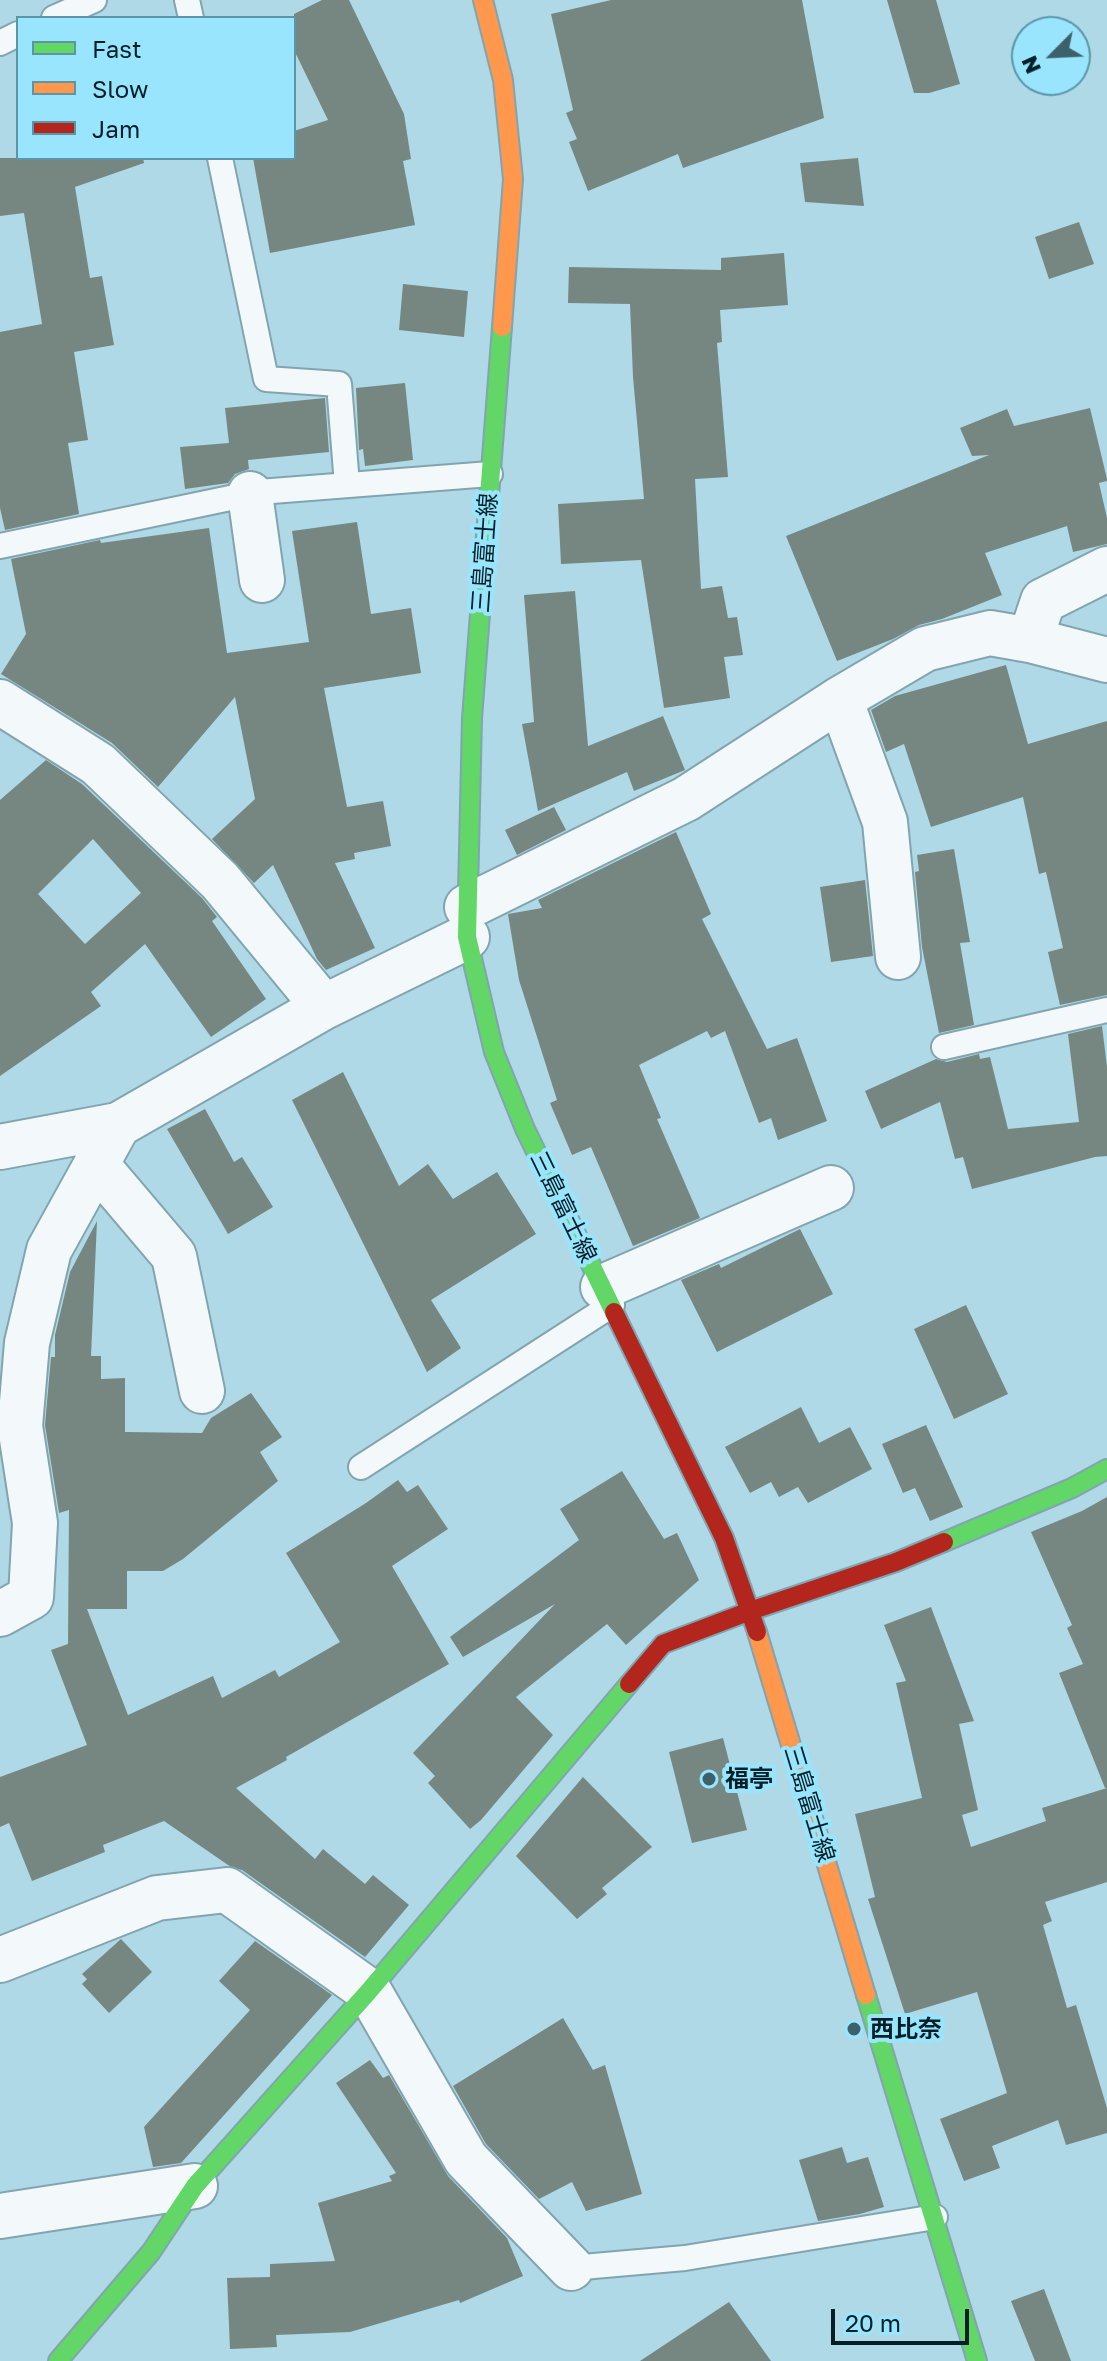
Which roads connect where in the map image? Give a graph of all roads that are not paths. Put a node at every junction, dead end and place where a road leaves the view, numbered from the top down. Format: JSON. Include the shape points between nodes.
{"nodes":[{"id":1,"x":94,"y":0,"type":"edge"},
{"id":2,"x":483,"y":0,"type":"edge"},
{"id":3,"x":58,"y":16,"type":"edge"},
{"id":4,"x":220,"y":160,"type":"edge"},
{"id":5,"x":490,"y":474,"type":"junction"},
{"id":6,"x":347,"y":485,"type":"junction"},
{"id":7,"x":250,"y":494,"type":"junction"},
{"id":8,"x":0,"y":546,"type":"edge"},
{"id":9,"x":1107,"y":569,"type":"edge"},
{"id":10,"x":262,"y":580,"type":"dead end"},
{"id":11,"x":1030,"y":640,"type":"junction"},
{"id":12,"x":1107,"y":660,"type":"edge"},
{"id":13,"x":840,"y":699,"type":"junction"},
{"id":14,"x":0,"y":702,"type":"edge"},
{"id":15,"x":467,"y":922,"type":"junction"},
{"id":16,"x":898,"y":957,"type":"dead end"},
{"id":17,"x":324,"y":1007,"type":"junction"},
{"id":18,"x":1107,"y":1010,"type":"edge"},
{"id":19,"x":944,"y":1047,"type":"dead end"},
{"id":20,"x":118,"y":1125,"type":"junction"},
{"id":21,"x":0,"y":1147,"type":"edge"},
{"id":22,"x":96,"y":1164,"type":"junction"},
{"id":23,"x":831,"y":1188,"type":"dead end"},
{"id":24,"x":607,"y":1296,"type":"junction"},
{"id":25,"x":202,"y":1391,"type":"dead end"},
{"id":26,"x":361,"y":1467,"type":"dead end"},
{"id":27,"x":1107,"y":1469,"type":"edge"},
{"id":28,"x":750,"y":1611,"type":"junction"},
{"id":29,"x":0,"y":1614,"type":"edge"},
{"id":30,"x":0,"y":1960,"type":"edge"},
{"id":31,"x":369,"y":1991,"type":"junction"},
{"id":32,"x":195,"y":2186,"type":"junction"},
{"id":33,"x":0,"y":2216,"type":"edge"},
{"id":34,"x":935,"y":2217,"type":"junction"},
{"id":35,"x":571,"y":2268,"type":"joint"},
{"id":36,"x":58,"y":2361,"type":"edge"},
{"id":37,"x":977,"y":2361,"type":"edge"}],
"edges":[{"from":1,"to":3,"type":"lane"},
{"from":2,"to":5,"type":"main road","name":"三島富士線","via":[[503,80],[513,179]]},
{"from":4,"to":6,"type":"lane","via":[[266,379],[339,384]]},
{"from":5,"to":6,"type":"lane"},
{"from":5,"to":15,"type":"main road","name":"三島富士線","via":[[472,718]]},
{"from":6,"to":7,"type":"lane"},
{"from":7,"to":8,"type":"lane"},
{"from":7,"to":10,"type":"street"},
{"from":9,"to":11,"type":"street","via":[[1043,601]]},
{"from":11,"to":12,"type":"street"},
{"from":11,"to":13,"type":"street","via":[[990,633],[925,649]]},
{"from":13,"to":15,"type":"street","via":[[686,799]]},
{"from":13,"to":16,"type":"street","via":[[885,822]]},
{"from":14,"to":17,"type":"street","via":[[98,764],[220,881]]},
{"from":15,"to":17,"type":"street"},
{"from":15,"to":24,"type":"main road","name":"三島富士線","via":[[494,1052],[525,1129]]},
{"from":17,"to":20,"type":"street"},
{"from":18,"to":19,"type":"lane"},
{"from":20,"to":21,"type":"street"},
{"from":20,"to":22,"type":"street"},
{"from":22,"to":25,"type":"street","via":[[174,1256]]},
{"from":22,"to":29,"type":"street","via":[[49,1250],[27,1343],[20,1426],[35,1523],[31,1597]]},
{"from":23,"to":24,"type":"street"},
{"from":24,"to":26,"type":"lane"},
{"from":24,"to":28,"type":"main road","name":"三島富士線","via":[[724,1538]]},
{"from":27,"to":28,"type":"main road","via":[[896,1562]]},
{"from":28,"to":31,"type":"main road","via":[[663,1644]]},
{"from":28,"to":34,"type":"main road","name":"三島富士線"},
{"from":30,"to":31,"type":"street","via":[[157,1898],[227,1890]]},
{"from":31,"to":32,"type":"main road"},
{"from":31,"to":35,"type":"street","via":[[466,2159]]},
{"from":32,"to":33,"type":"street"},
{"from":32,"to":36,"type":"main road","via":[[151,2252]]},
{"from":34,"to":35,"type":"lane","via":[[685,2258]]},
{"from":34,"to":37,"type":"main road","name":"三島富士線"}]}
